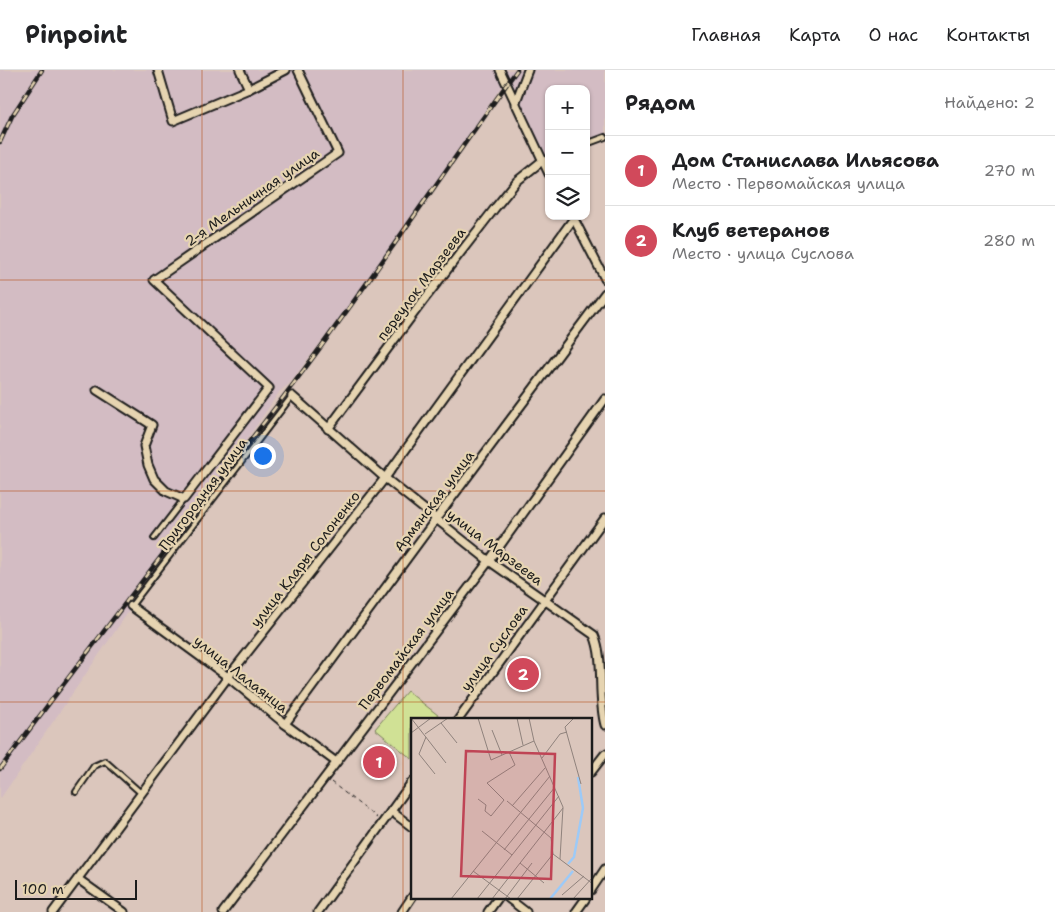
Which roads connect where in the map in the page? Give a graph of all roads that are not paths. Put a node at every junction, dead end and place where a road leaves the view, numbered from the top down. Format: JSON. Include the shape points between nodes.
{"nodes":[{"id":1,"x":158,"y":70,"type":"edge"},
{"id":2,"x":240,"y":70,"type":"edge"},
{"id":3,"x":286,"y":70,"type":"edge"},
{"id":4,"x":298,"y":70,"type":"edge"},
{"id":5,"x":500,"y":70,"type":"edge"},
{"id":6,"x":528,"y":70,"type":"edge"},
{"id":7,"x":249,"y":89,"type":"junction"},
{"id":8,"x":516,"y":104,"type":"junction"},
{"id":9,"x":605,"y":137,"type":"edge"},
{"id":10,"x":590,"y":143,"type":"edge"},
{"id":11,"x":545,"y":160,"type":"edge"},
{"id":12,"x":572,"y":220,"type":"edge"},
{"id":13,"x":576,"y":220,"type":"edge"},
{"id":14,"x":605,"y":279,"type":"edge"},
{"id":15,"x":605,"y":293,"type":"edge"},
{"id":16,"x":97,"y":390,"type":"dead end"},
{"id":17,"x":292,"y":396,"type":"joint"},
{"id":18,"x":605,"y":399,"type":"edge"},
{"id":19,"x":328,"y":429,"type":"junction"},
{"id":20,"x":385,"y":478,"type":"junction"},
{"id":21,"x":184,"y":498,"type":"junction"},
{"id":22,"x":605,"y":518,"type":"edge"},
{"id":23,"x":436,"y":519,"type":"junction"},
{"id":24,"x":154,"y":538,"type":"dead end"},
{"id":25,"x":489,"y":560,"type":"junction"},
{"id":26,"x":545,"y":600,"type":"junction"},
{"id":27,"x":131,"y":606,"type":"joint"},
{"id":28,"x":228,"y":678,"type":"junction"},
{"id":29,"x":459,"y":718,"type":"edge"},
{"id":30,"x":286,"y":724,"type":"junction"},
{"id":31,"x":605,"y":725,"type":"edge"},
{"id":32,"x":605,"y":754,"type":"edge"},
{"id":33,"x":336,"y":762,"type":"junction"},
{"id":34,"x":592,"y":771,"type":"edge"},
{"id":35,"x":411,"y":783,"type":"edge"},
{"id":36,"x":76,"y":792,"type":"dead end"},
{"id":37,"x":141,"y":793,"type":"junction"},
{"id":38,"x":391,"y":811,"type":"junction"},
{"id":39,"x":411,"y":826,"type":"edge"},
{"id":40,"x":605,"y":870,"type":"edge"},
{"id":41,"x":78,"y":879,"type":"junction"},
{"id":42,"x":592,"y":889,"type":"edge"},
{"id":43,"x":411,"y":898,"type":"edge"},
{"id":44,"x":497,"y":900,"type":"edge"},
{"id":45,"x":511,"y":900,"type":"edge"},
{"id":46,"x":585,"y":900,"type":"edge"},
{"id":47,"x":53,"y":912,"type":"edge"},
{"id":48,"x":124,"y":912,"type":"edge"},
{"id":49,"x":223,"y":912,"type":"edge"},
{"id":50,"x":318,"y":912,"type":"edge"},
{"id":51,"x":402,"y":912,"type":"edge"},
{"id":52,"x":488,"y":912,"type":"edge"},
{"id":53,"x":526,"y":912,"type":"edge"},
{"id":54,"x":576,"y":912,"type":"edge"}],
"edges":[{"from":1,"to":7,"type":"street","via":[[173,121]]},
{"from":2,"to":7,"type":"street"},
{"from":3,"to":7,"type":"street"},
{"from":4,"to":21,"type":"street","name":"2-я Мельничная улица","via":[[338,153],[154,280],[269,388]]},
{"from":5,"to":8,"type":"street"},
{"from":6,"to":8,"type":"street"},
{"from":8,"to":11,"type":"street"},
{"from":9,"to":10,"type":"lane"},
{"from":11,"to":19,"type":"street","name":"переулок Марзеева","via":[[517,181],[495,208]]},
{"from":12,"to":20,"type":"street","name":"улица Клары Солоненко"},
{"from":13,"to":14,"type":"street"},
{"from":15,"to":23,"type":"street","name":"Армянская улица"},
{"from":16,"to":21,"type":"street","via":[[152,425],[144,446],[154,479],[166,491]]},
{"from":17,"to":19,"type":"street","name":"улица Марзеева"},
{"from":17,"to":27,"type":"lane","name":"Пригородная улица"},
{"from":18,"to":25,"type":"street","name":"Первомайская улица"},
{"from":19,"to":20,"type":"street","name":"улица Марзеева"},
{"from":20,"to":23,"type":"street","name":"улица Марзеева"},
{"from":20,"to":28,"type":"street","name":"улица Клары Солоненко"},
{"from":21,"to":24,"type":"lane"},
{"from":22,"to":26,"type":"street","name":"улица Суслова"},
{"from":23,"to":25,"type":"street","name":"улица Марзеева"},
{"from":23,"to":30,"type":"street","name":"Армянская улица"},
{"from":25,"to":26,"type":"street","name":"улица Марзеева"},
{"from":25,"to":33,"type":"street","name":"Первомайская улица"},
{"from":26,"to":29,"type":"street","name":"улица Суслова"},
{"from":26,"to":31,"type":"street","name":"улица Марзеева","via":[[594,635],[599,650],[601,710]]},
{"from":27,"to":28,"type":"street","name":"улица Лалаянца"},
{"from":28,"to":30,"type":"street","name":"улица Лалаянца"},
{"from":28,"to":37,"type":"street","name":"улица Клары Солоненко"},
{"from":30,"to":33,"type":"street","name":"улица Лалаянца"},
{"from":32,"to":34,"type":"street"},
{"from":33,"to":49,"type":"street","name":"Первомайская улица"},
{"from":35,"to":38,"type":"street"},
{"from":36,"to":37,"type":"lane","via":[[94,766],[105,761]]},
{"from":37,"to":41,"type":"street","name":"улица Клары Солоненко"},
{"from":38,"to":39,"type":"street"},
{"from":38,"to":50,"type":"street"},
{"from":40,"to":42,"type":"street"},
{"from":41,"to":47,"type":"street","name":"улица Клары Солоненко"},
{"from":41,"to":48,"type":"street"},
{"from":43,"to":51,"type":"street"},
{"from":44,"to":52,"type":"street"},
{"from":45,"to":53,"type":"street"},
{"from":46,"to":54,"type":"street"}]}
